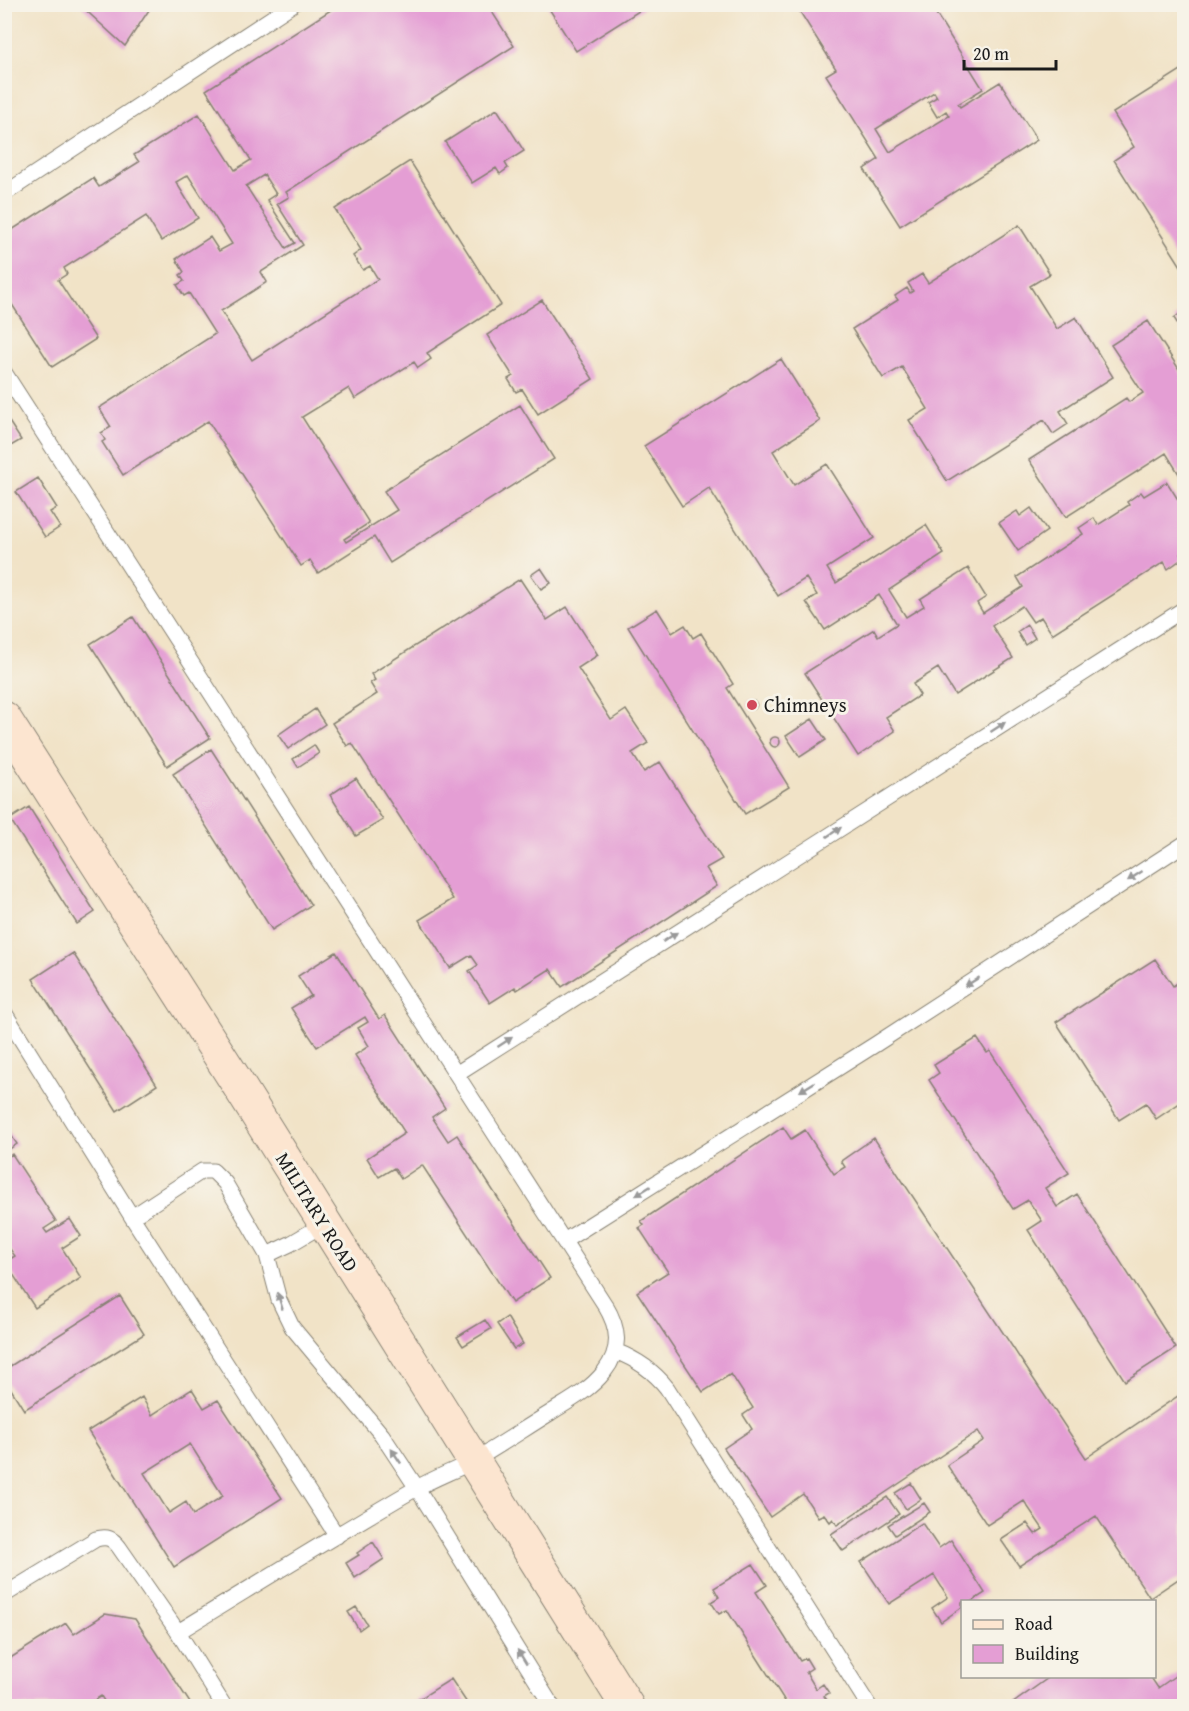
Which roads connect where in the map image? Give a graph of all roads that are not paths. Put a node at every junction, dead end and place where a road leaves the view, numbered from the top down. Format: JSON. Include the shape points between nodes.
{"nodes":[{"id":1,"x":292,"y":4,"type":"edge"},
{"id":2,"x":4,"y":194,"type":"edge"},
{"id":3,"x":4,"y":372,"type":"edge"},
{"id":4,"x":1185,"y":609,"type":"edge"},
{"id":5,"x":4,"y":718,"type":"edge"},
{"id":6,"x":1185,"y":844,"type":"edge"},
{"id":7,"x":4,"y":1012,"type":"edge"},
{"id":8,"x":456,"y":1074,"type":"junction"},
{"id":9,"x":132,"y":1217,"type":"junction"},
{"id":10,"x":324,"y":1224,"type":"junction"},
{"id":11,"x":564,"y":1241,"type":"junction"},
{"id":12,"x":267,"y":1255,"type":"junction"},
{"id":13,"x":615,"y":1351,"type":"junction"},
{"id":14,"x":472,"y":1461,"type":"junction"},
{"id":15,"x":417,"y":1488,"type":"junction"},
{"id":16,"x":337,"y":1536,"type":"junction"},
{"id":17,"x":4,"y":1595,"type":"edge"},
{"id":18,"x":178,"y":1632,"type":"junction"},
{"id":19,"x":224,"y":1707,"type":"edge"},
{"id":20,"x":552,"y":1707,"type":"edge"},
{"id":21,"x":627,"y":1707,"type":"edge"},
{"id":22,"x":869,"y":1707,"type":"edge"}],
"edges":[{"from":1,"to":2,"type":"lane"},
{"from":3,"to":8,"type":"lane"},
{"from":8,"to":4,"type":"lane","one_way":true},
{"from":5,"to":10,"type":"street","name":"MILITARY ROAD"},
{"from":6,"to":11,"type":"lane","one_way":true},
{"from":7,"to":9,"type":"lane"},
{"from":8,"to":11,"type":"lane"},
{"from":9,"to":12,"type":"lane","via":[[202,1171],[213,1171],[225,1183]]},
{"from":9,"to":16,"type":"lane"},
{"from":10,"to":12,"type":"lane"},
{"from":10,"to":14,"type":"street","name":"MILITARY ROAD"},
{"from":11,"to":13,"type":"lane","via":[[614,1322]]},
{"from":15,"to":12,"type":"lane","one_way":true,"via":[[370,1419],[292,1327],[279,1300]]},
{"from":13,"to":14,"type":"lane","via":[[603,1374],[587,1389]]},
{"from":13,"to":22,"type":"lane","via":[[646,1367],[667,1388]]},
{"from":14,"to":15,"type":"lane"},
{"from":14,"to":21,"type":"street","name":"MILITARY ROAD"},
{"from":15,"to":16,"type":"lane"},
{"from":20,"to":15,"type":"lane","one_way":true},
{"from":16,"to":18,"type":"lane"},
{"from":17,"to":18,"type":"lane","via":[[89,1542],[108,1537],[120,1547]]},
{"from":18,"to":19,"type":"lane"}]}
